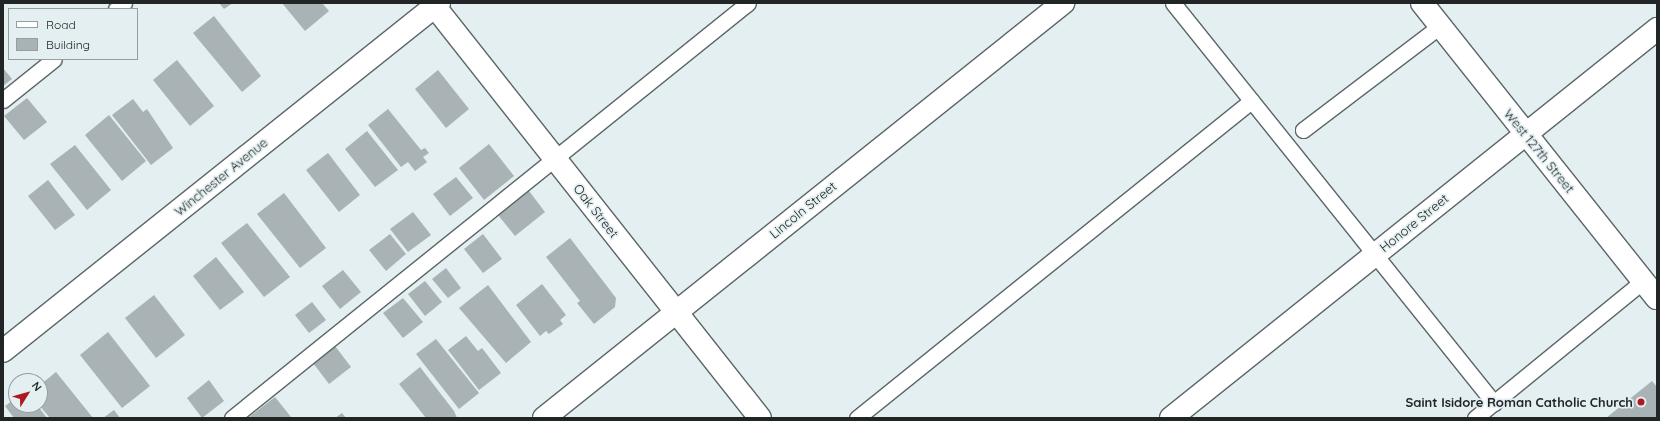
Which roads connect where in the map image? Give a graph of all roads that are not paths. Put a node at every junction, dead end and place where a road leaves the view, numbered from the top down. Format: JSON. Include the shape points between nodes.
{"nodes":[{"id":1,"x":748,"y":3,"type":"edge"},
{"id":2,"x":1063,"y":3,"type":"edge"},
{"id":3,"x":1174,"y":3,"type":"edge"},
{"id":4,"x":1422,"y":3,"type":"edge"},
{"id":5,"x":435,"y":4,"type":"edge"},
{"id":6,"x":1440,"y":26,"type":"junction"},
{"id":7,"x":1657,"y":29,"type":"edge"},
{"id":8,"x":53,"y":60,"type":"edge"},
{"id":9,"x":3,"y":100,"type":"edge"},
{"id":10,"x":1252,"y":101,"type":"junction"},
{"id":11,"x":1303,"y":130,"type":"dead end"},
{"id":12,"x":1526,"y":134,"type":"junction"},
{"id":13,"x":555,"y":159,"type":"junction"},
{"id":14,"x":1375,"y":255,"type":"junction"},
{"id":15,"x":1643,"y":281,"type":"junction"},
{"id":16,"x":1657,"y":298,"type":"edge"},
{"id":17,"x":676,"y":312,"type":"junction"},
{"id":18,"x":3,"y":351,"type":"edge"},
{"id":19,"x":1494,"y":403,"type":"junction"},
{"id":20,"x":232,"y":418,"type":"edge"},
{"id":21,"x":544,"y":418,"type":"edge"},
{"id":22,"x":760,"y":418,"type":"edge"},
{"id":23,"x":857,"y":418,"type":"edge"},
{"id":24,"x":1171,"y":418,"type":"edge"},
{"id":25,"x":1475,"y":418,"type":"edge"}],
"edges":[{"from":1,"to":13,"type":"lane"},
{"from":2,"to":17,"type":"street","name":"Lincoln Street"},
{"from":3,"to":10,"type":"lane"},
{"from":4,"to":6,"type":"street","name":"West 127th Street"},
{"from":5,"to":13,"type":"street","name":"Oak Street"},
{"from":5,"to":18,"type":"street","name":"Winchester Avenue"},
{"from":6,"to":11,"type":"lane"},
{"from":6,"to":12,"type":"street","name":"West 127th Street"},
{"from":7,"to":12,"type":"street","name":"Honore Street"},
{"from":8,"to":9,"type":"lane"},
{"from":10,"to":14,"type":"lane"},
{"from":10,"to":23,"type":"lane"},
{"from":12,"to":14,"type":"street","name":"Honore Street"},
{"from":12,"to":15,"type":"street","name":"West 127th Street"},
{"from":13,"to":17,"type":"street","name":"Oak Street"},
{"from":13,"to":20,"type":"lane"},
{"from":14,"to":19,"type":"lane"},
{"from":14,"to":24,"type":"street","name":"Honore Street"},
{"from":15,"to":16,"type":"street","name":"West 127th Street"},
{"from":15,"to":19,"type":"lane"},
{"from":17,"to":21,"type":"street","name":"Lincoln Street"},
{"from":17,"to":22,"type":"street","name":"Oak Street"},
{"from":19,"to":25,"type":"lane"}]}
